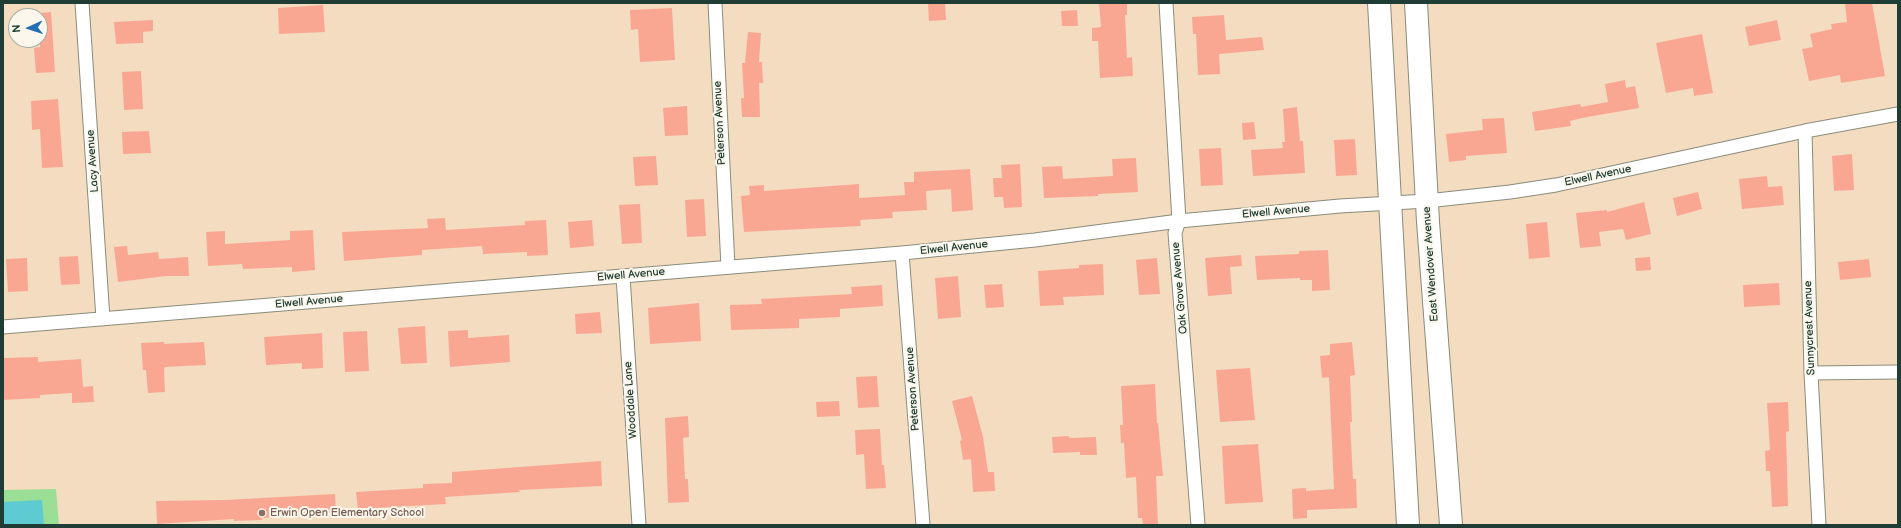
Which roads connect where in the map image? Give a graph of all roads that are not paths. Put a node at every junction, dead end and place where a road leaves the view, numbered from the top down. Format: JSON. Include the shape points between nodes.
{"nodes":[{"id":1,"x":82,"y":3,"type":"edge"},
{"id":2,"x":715,"y":3,"type":"edge"},
{"id":3,"x":1166,"y":3,"type":"edge"},
{"id":4,"x":1370,"y":3,"type":"edge"},
{"id":5,"x":1379,"y":3,"type":"edge"},
{"id":6,"x":1416,"y":3,"type":"edge"},
{"id":7,"x":1383,"y":68,"type":"junction"},
{"id":8,"x":1898,"y":114,"type":"edge"},
{"id":9,"x":1806,"y":131,"type":"junction"},
{"id":10,"x":1427,"y":201,"type":"junction"},
{"id":11,"x":1390,"y":203,"type":"junction"},
{"id":12,"x":1179,"y":221,"type":"junction"},
{"id":13,"x":902,"y":253,"type":"junction"},
{"id":14,"x":728,"y":267,"type":"junction"},
{"id":15,"x":623,"y":276,"type":"junction"},
{"id":16,"x":103,"y":319,"type":"junction"},
{"id":17,"x":3,"y":327,"type":"edge"},
{"id":18,"x":1898,"y":372,"type":"edge"},
{"id":19,"x":1811,"y":373,"type":"junction"},
{"id":20,"x":639,"y":525,"type":"edge"},
{"id":21,"x":923,"y":525,"type":"edge"},
{"id":22,"x":1198,"y":525,"type":"edge"},
{"id":23,"x":1408,"y":525,"type":"edge"},
{"id":24,"x":1451,"y":525,"type":"edge"},
{"id":25,"x":1819,"y":525,"type":"edge"}],
"edges":[{"from":1,"to":16,"type":"street","name":"Lacy Avenue"},
{"from":2,"to":14,"type":"street","name":"Peterson Avenue"},
{"from":3,"to":12,"type":"street","name":"Oak Grove Avenue"},
{"from":4,"to":7,"type":"highway"},
{"from":5,"to":7,"type":"highway"},
{"from":6,"to":10,"type":"highway","name":"East Wendover Avenue"},
{"from":7,"to":11,"type":"highway"},
{"from":8,"to":9,"type":"street","name":"Elwell Avenue"},
{"from":9,"to":10,"type":"street","name":"Elwell Avenue","via":[[1556,185]]},
{"from":9,"to":19,"type":"street","name":"Sunnycrest Avenue"},
{"from":10,"to":11,"type":"street","name":"Elwell Avenue"},
{"from":10,"to":24,"type":"highway","name":"East Wendover Avenue"},
{"from":11,"to":12,"type":"street","name":"Elwell Avenue"},
{"from":11,"to":23,"type":"highway"},
{"from":12,"to":13,"type":"street","name":"Elwell Avenue","via":[[1034,240]]},
{"from":12,"to":22,"type":"street","name":"Oak Grove Avenue","via":[[1175,233]]},
{"from":13,"to":14,"type":"street","name":"Elwell Avenue"},
{"from":13,"to":21,"type":"street","name":"Peterson Avenue"},
{"from":14,"to":15,"type":"street","name":"Elwell Avenue"},
{"from":15,"to":16,"type":"street","name":"Elwell Avenue"},
{"from":15,"to":20,"type":"street","name":"Wooddale Lane"},
{"from":16,"to":17,"type":"street","name":"Elwell Avenue"},
{"from":18,"to":19,"type":"street"},
{"from":19,"to":25,"type":"street","name":"Sunnycrest Avenue"}]}
